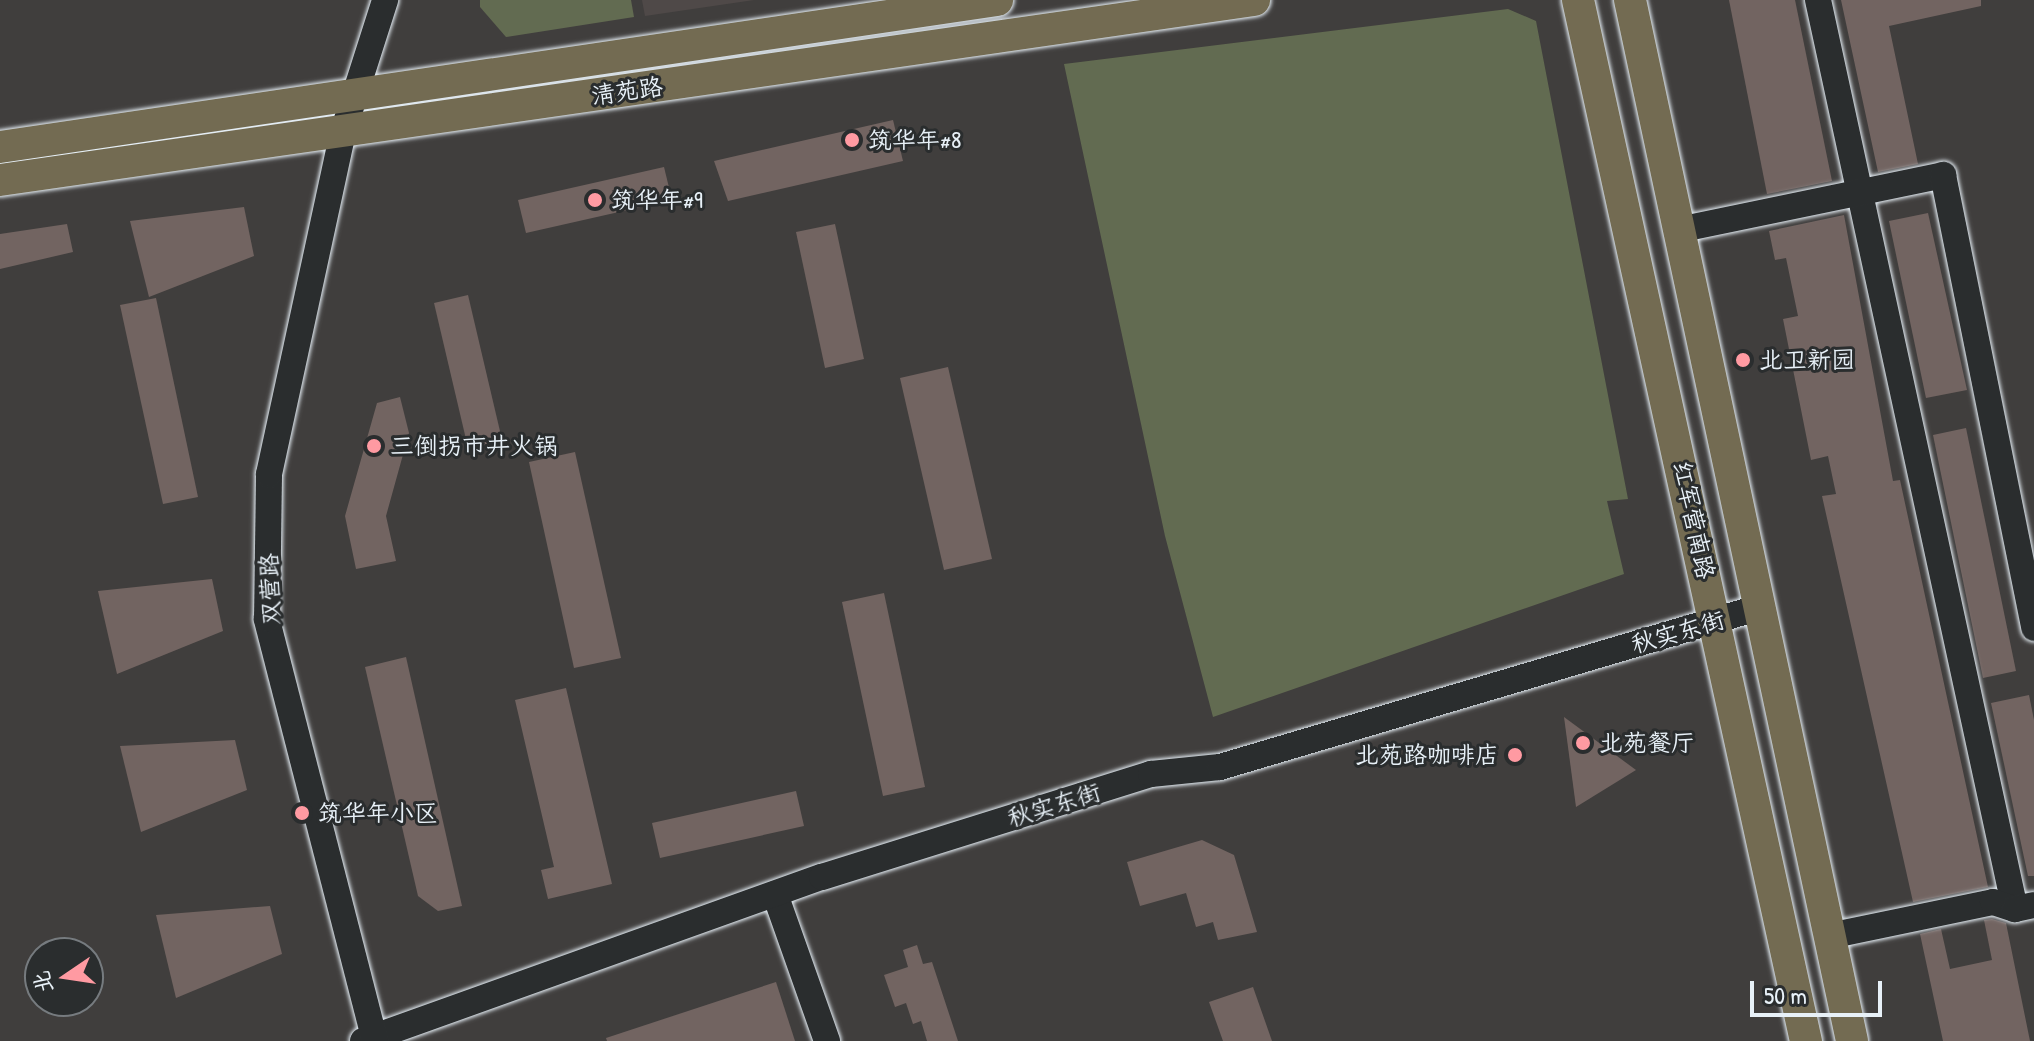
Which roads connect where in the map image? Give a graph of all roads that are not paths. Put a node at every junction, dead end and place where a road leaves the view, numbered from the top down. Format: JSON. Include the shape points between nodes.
{"nodes":[{"id":1,"x":385,"y":0,"type":"edge"},
{"id":2,"x":997,"y":0,"type":"edge"},
{"id":3,"x":1254,"y":0,"type":"edge"},
{"id":4,"x":1578,"y":0,"type":"edge"},
{"id":5,"x":1818,"y":0,"type":"edge"},
{"id":6,"x":1632,"y":11,"type":"edge"},
{"id":7,"x":1586,"y":31,"type":"junction"},
{"id":8,"x":355,"y":92,"type":"junction"},
{"id":9,"x":343,"y":132,"type":"junction"},
{"id":10,"x":0,"y":147,"type":"edge"},
{"id":11,"x":0,"y":180,"type":"edge"},
{"id":12,"x":1860,"y":192,"type":"junction"},
{"id":13,"x":1678,"y":230,"type":"junction"},
{"id":14,"x":1741,"y":533,"type":"junction"},
{"id":15,"x":1699,"y":542,"type":"junction"},
{"id":16,"x":1757,"y":608,"type":"junction"},
{"id":17,"x":1716,"y":621,"type":"junction"},
{"id":18,"x":2034,"y":628,"type":"edge"},
{"id":19,"x":775,"y":894,"type":"junction"},
{"id":20,"x":2025,"y":907,"type":"edge"},
{"id":21,"x":1829,"y":936,"type":"junction"},
{"id":22,"x":371,"y":1040,"type":"edge"},
{"id":23,"x":827,"y":1041,"type":"edge"},
{"id":24,"x":1806,"y":1041,"type":"edge"},
{"id":25,"x":1852,"y":1041,"type":"edge"}],
"edges":[{"from":1,"to":8,"type":"street","name":"双营路"},
{"from":2,"to":8,"type":"main road","name":"清苑路"},
{"from":3,"to":9,"type":"main road","name":"清苑路"},
{"from":4,"to":7,"type":"main road","name":"红军营南路"},
{"from":5,"to":12,"type":"street"},
{"from":6,"to":7,"type":"main road"},
{"from":6,"to":13,"type":"main road","name":"红军营南路"},
{"from":7,"to":15,"type":"main road","name":"红军营南路"},
{"from":8,"to":9,"type":"street","name":"双营路"},
{"from":8,"to":10,"type":"main road","name":"清苑路"},
{"from":9,"to":11,"type":"main road","name":"清苑路"},
{"from":9,"to":22,"type":"street","name":"双营路","via":[[269,474],[267,619]]},
{"from":12,"to":13,"type":"street"},
{"from":12,"to":18,"type":"street","via":[[1943,175]]},
{"from":12,"to":20,"type":"street"},
{"from":13,"to":14,"type":"main road","name":"红军营南路"},
{"from":14,"to":15,"type":"main road","via":[[1723,541]]},
{"from":14,"to":16,"type":"main road","name":"红军营南路"},
{"from":15,"to":17,"type":"main road","name":"红军营南路"},
{"from":16,"to":17,"type":"street","name":"秋实东街"},
{"from":16,"to":21,"type":"main road","name":"红军营南路"},
{"from":17,"to":19,"type":"street","name":"秋实东街","via":[[1220,767],[1151,774]]},
{"from":17,"to":24,"type":"main road","name":"红军营南路"},
{"from":19,"to":22,"type":"street","name":"秋实东街"},
{"from":19,"to":23,"type":"street"},
{"from":20,"to":21,"type":"street","via":[[1993,902]]},
{"from":21,"to":25,"type":"main road","name":"红军营南路"}]}
